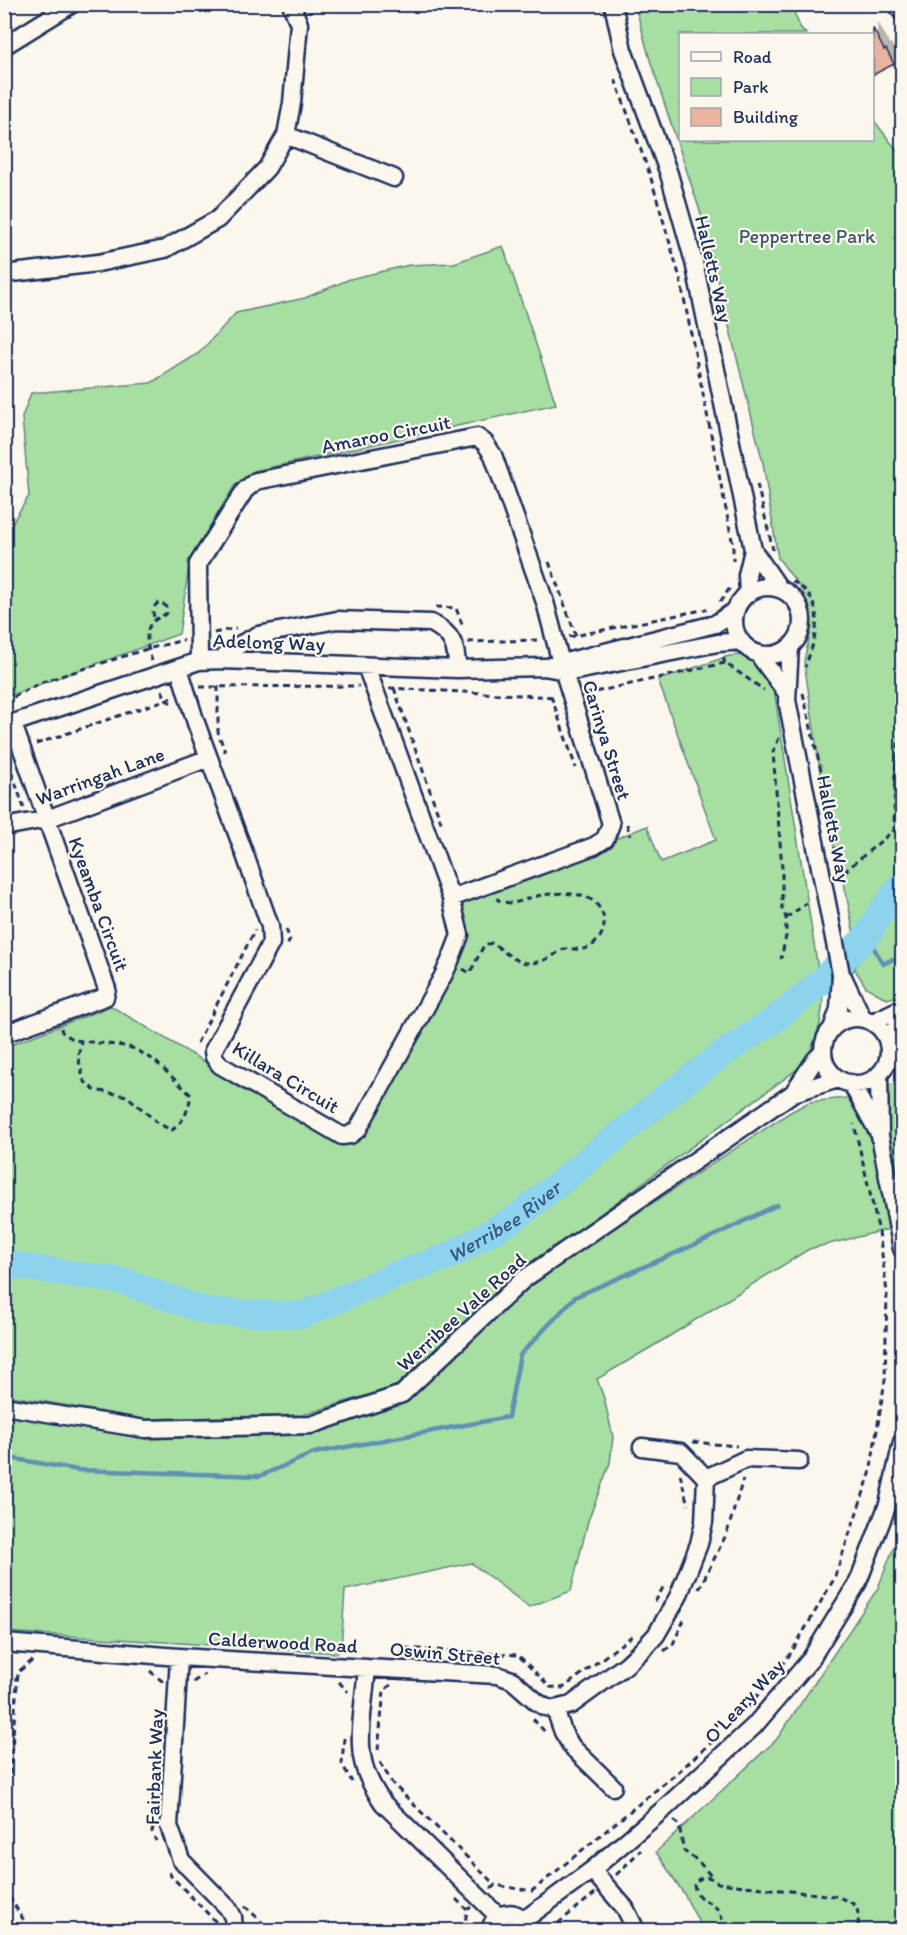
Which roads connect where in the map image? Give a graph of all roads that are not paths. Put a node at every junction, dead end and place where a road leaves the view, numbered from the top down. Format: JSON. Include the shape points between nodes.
{"nodes":[{"id":1,"x":72,"y":4,"type":"edge"},
{"id":2,"x":291,"y":4,"type":"edge"},
{"id":3,"x":613,"y":4,"type":"edge"},
{"id":4,"x":896,"y":4,"type":"edge"},
{"id":5,"x":903,"y":12,"type":"edge"},
{"id":6,"x":4,"y":46,"type":"edge"},
{"id":7,"x":286,"y":135,"type":"junction"},
{"id":8,"x":394,"y":178,"type":"dead end"},
{"id":9,"x":4,"y":274,"type":"edge"},
{"id":10,"x":753,"y":550,"type":"junction"},
{"id":11,"x":779,"y":588,"type":"junction"},
{"id":12,"x":748,"y":593,"type":"junction"},
{"id":13,"x":736,"y":610,"type":"junction"},
{"id":14,"x":741,"y":641,"type":"junction"},
{"id":15,"x":790,"y":647,"type":"junction"},
{"id":16,"x":758,"y":654,"type":"junction"},
{"id":17,"x":221,"y":660,"type":"junction"},
{"id":18,"x":199,"y":662,"type":"junction"},
{"id":19,"x":366,"y":666,"type":"junction"},
{"id":20,"x":562,"y":667,"type":"junction"},
{"id":21,"x":179,"y":668,"type":"junction"},
{"id":22,"x":457,"y":669,"type":"junction"},
{"id":23,"x":786,"y":692,"type":"junction"},
{"id":24,"x":9,"y":725,"type":"edge"},
{"id":25,"x":209,"y":758,"type":"junction"},
{"id":26,"x":47,"y":819,"type":"junction"},
{"id":27,"x":4,"y":827,"type":"edge"},
{"id":28,"x":451,"y":898,"type":"junction"},
{"id":29,"x":841,"y":974,"type":"junction"},
{"id":30,"x":903,"y":1008,"type":"edge"},
{"id":31,"x":903,"y":1015,"type":"edge"},
{"id":32,"x":868,"y":1020,"type":"junction"},
{"id":33,"x":833,"y":1026,"type":"junction"},
{"id":34,"x":4,"y":1034,"type":"edge"},
{"id":35,"x":888,"y":1044,"type":"junction"},
{"id":36,"x":823,"y":1052,"type":"junction"},
{"id":37,"x":879,"y":1074,"type":"junction"},
{"id":38,"x":845,"y":1081,"type":"junction"},
{"id":39,"x":793,"y":1093,"type":"junction"},
{"id":40,"x":880,"y":1136,"type":"junction"},
{"id":41,"x":903,"y":1249,"type":"edge"},
{"id":42,"x":4,"y":1406,"type":"edge"},
{"id":43,"x":903,"y":1442,"type":"edge"},
{"id":44,"x":642,"y":1447,"type":"dead end"},
{"id":45,"x":799,"y":1461,"type":"dead end"},
{"id":46,"x":706,"y":1478,"type":"junction"},
{"id":47,"x":4,"y":1643,"type":"edge"},
{"id":48,"x":179,"y":1657,"type":"junction"},
{"id":49,"x":367,"y":1668,"type":"junction"},
{"id":50,"x":555,"y":1709,"type":"junction"},
{"id":51,"x":613,"y":1787,"type":"dead end"},
{"id":52,"x":592,"y":1870,"type":"junction"},
{"id":53,"x":494,"y":1923,"type":"edge"},
{"id":54,"x":526,"y":1925,"type":"edge"},
{"id":55,"x":237,"y":1930,"type":"edge"},
{"id":56,"x":636,"y":1930,"type":"edge"}],
"edges":[{"from":1,"to":6,"type":"street"},
{"from":2,"to":7,"type":"street","via":[[299,24]]},
{"from":3,"to":10,"type":"street","name":"Halletts Way","via":[[623,50],[669,174],[693,262]]},
{"from":4,"to":5,"type":"street"},
{"from":7,"to":8,"type":"street"},
{"from":7,"to":9,"type":"street","via":[[267,168],[218,219],[165,249],[98,263]]},
{"from":10,"to":11,"type":"street","name":"Halletts Way"},
{"from":10,"to":12,"type":"street","name":"Halletts Way","via":[[747,575]]},
{"from":11,"to":12,"type":"street","via":[[769,586]]},
{"from":11,"to":15,"type":"street","via":[[796,600],[803,620],[797,640]]},
{"from":12,"to":13,"type":"street"},
{"from":13,"to":14,"type":"street","via":[[734,621]]},
{"from":13,"to":20,"type":"street","name":"Adelong Way","via":[[715,624]]},
{"from":14,"to":16,"type":"street"},
{"from":14,"to":20,"type":"street","name":"Adelong Way","via":[[572,672]]},
{"from":15,"to":16,"type":"street","via":[[780,653]]},
{"from":15,"to":23,"type":"street"},
{"from":16,"to":23,"type":"street"},
{"from":17,"to":18,"type":"street","name":"Adelong Way"},
{"from":17,"to":19,"type":"street","name":"Adelong Way"},
{"from":17,"to":22,"type":"street","via":[[258,635],[337,620],[431,623],[442,628],[450,639],[457,652]]},
{"from":18,"to":20,"type":"street","name":"Amaroo Circuit","via":[[198,564],[245,490],[256,481],[477,437],[494,455],[546,602]]},
{"from":18,"to":21,"type":"street","name":"Adelong Way"},
{"from":19,"to":22,"type":"street","name":"Adelong Way"},
{"from":19,"to":28,"type":"street","name":"Killara Circuit"},
{"from":20,"to":22,"type":"street","name":"Adelong Way"},
{"from":20,"to":28,"type":"street","name":"Carinya Street","via":[[611,824],[609,830],[594,846]]},
{"from":21,"to":24,"type":"street","name":"Adelong Way"},
{"from":21,"to":25,"type":"street","name":"Killara Circuit"},
{"from":23,"to":29,"type":"street","name":"Halletts Way","bridge":true},
{"from":24,"to":26,"type":"street","name":"Kyeamba Circuit"},
{"from":25,"to":26,"type":"street","name":"Warringah Lane"},
{"from":25,"to":28,"type":"street","name":"Killara Circuit","via":[[270,926],[271,943],[213,1051],[214,1057],[220,1065],[342,1136],[358,1129],[450,961],[460,935]]},
{"from":26,"to":27,"type":"street","name":"Warringah Lane"},
{"from":26,"to":34,"type":"street","name":"Kyeamba Circuit","via":[[107,989],[105,998]]},
{"from":29,"to":32,"type":"street","name":"Halletts Way"},
{"from":29,"to":33,"type":"street","name":"Halletts Way","via":[[839,1009]]},
{"from":30,"to":32,"type":"street"},
{"from":31,"to":35,"type":"street"},
{"from":32,"to":33,"type":"street","via":[[852,1018]]},
{"from":32,"to":35,"type":"street","via":[[885,1035]]},
{"from":33,"to":36,"type":"street"},
{"from":35,"to":37,"type":"street","via":[[887,1060]]},
{"from":36,"to":38,"type":"street","via":[[830,1072]]},
{"from":36,"to":39,"type":"street","name":"Werribee Vale Road"},
{"from":37,"to":38,"type":"street","via":[[861,1083]]},
{"from":37,"to":40,"type":"street"},
{"from":38,"to":39,"type":"street","name":"Werribee Vale Road"},
{"from":38,"to":40,"type":"street"},
{"from":39,"to":42,"type":"street","name":"Werribee Vale Road","via":[[524,1279],[402,1394],[311,1425],[145,1429]]},
{"from":40,"to":41,"type":"street"},
{"from":43,"to":52,"type":"street","name":"O'Leary Way","via":[[888,1504],[858,1582],[810,1660],[754,1726]]},
{"from":44,"to":46,"type":"street","via":[[681,1452]]},
{"from":45,"to":46,"type":"street","via":[[746,1460]]},
{"from":46,"to":50,"type":"street","via":[[699,1544],[678,1597],[656,1635],[617,1672],[571,1705]]},
{"from":47,"to":48,"type":"street","name":"Calderwood Road"},
{"from":48,"to":49,"type":"street","name":"Calderwood Road"},
{"from":48,"to":55,"type":"street","name":"Fairbank Way","via":[[169,1826],[182,1860],[228,1908]]},
{"from":49,"to":50,"type":"street","name":"Oswin Street","via":[[497,1675],[512,1680],[537,1702]]},
{"from":49,"to":53,"type":"street","name":"Calderwood Road","via":[[361,1743],[372,1786],[383,1803],[481,1898]]},
{"from":50,"to":51,"type":"street","via":[[572,1748]]},
{"from":52,"to":54,"type":"street","name":"O'Leary Way"},
{"from":52,"to":56,"type":"street","via":[[625,1908]]},
{"from":53,"to":54,"type":"street","via":[[508,1912]]}]}
